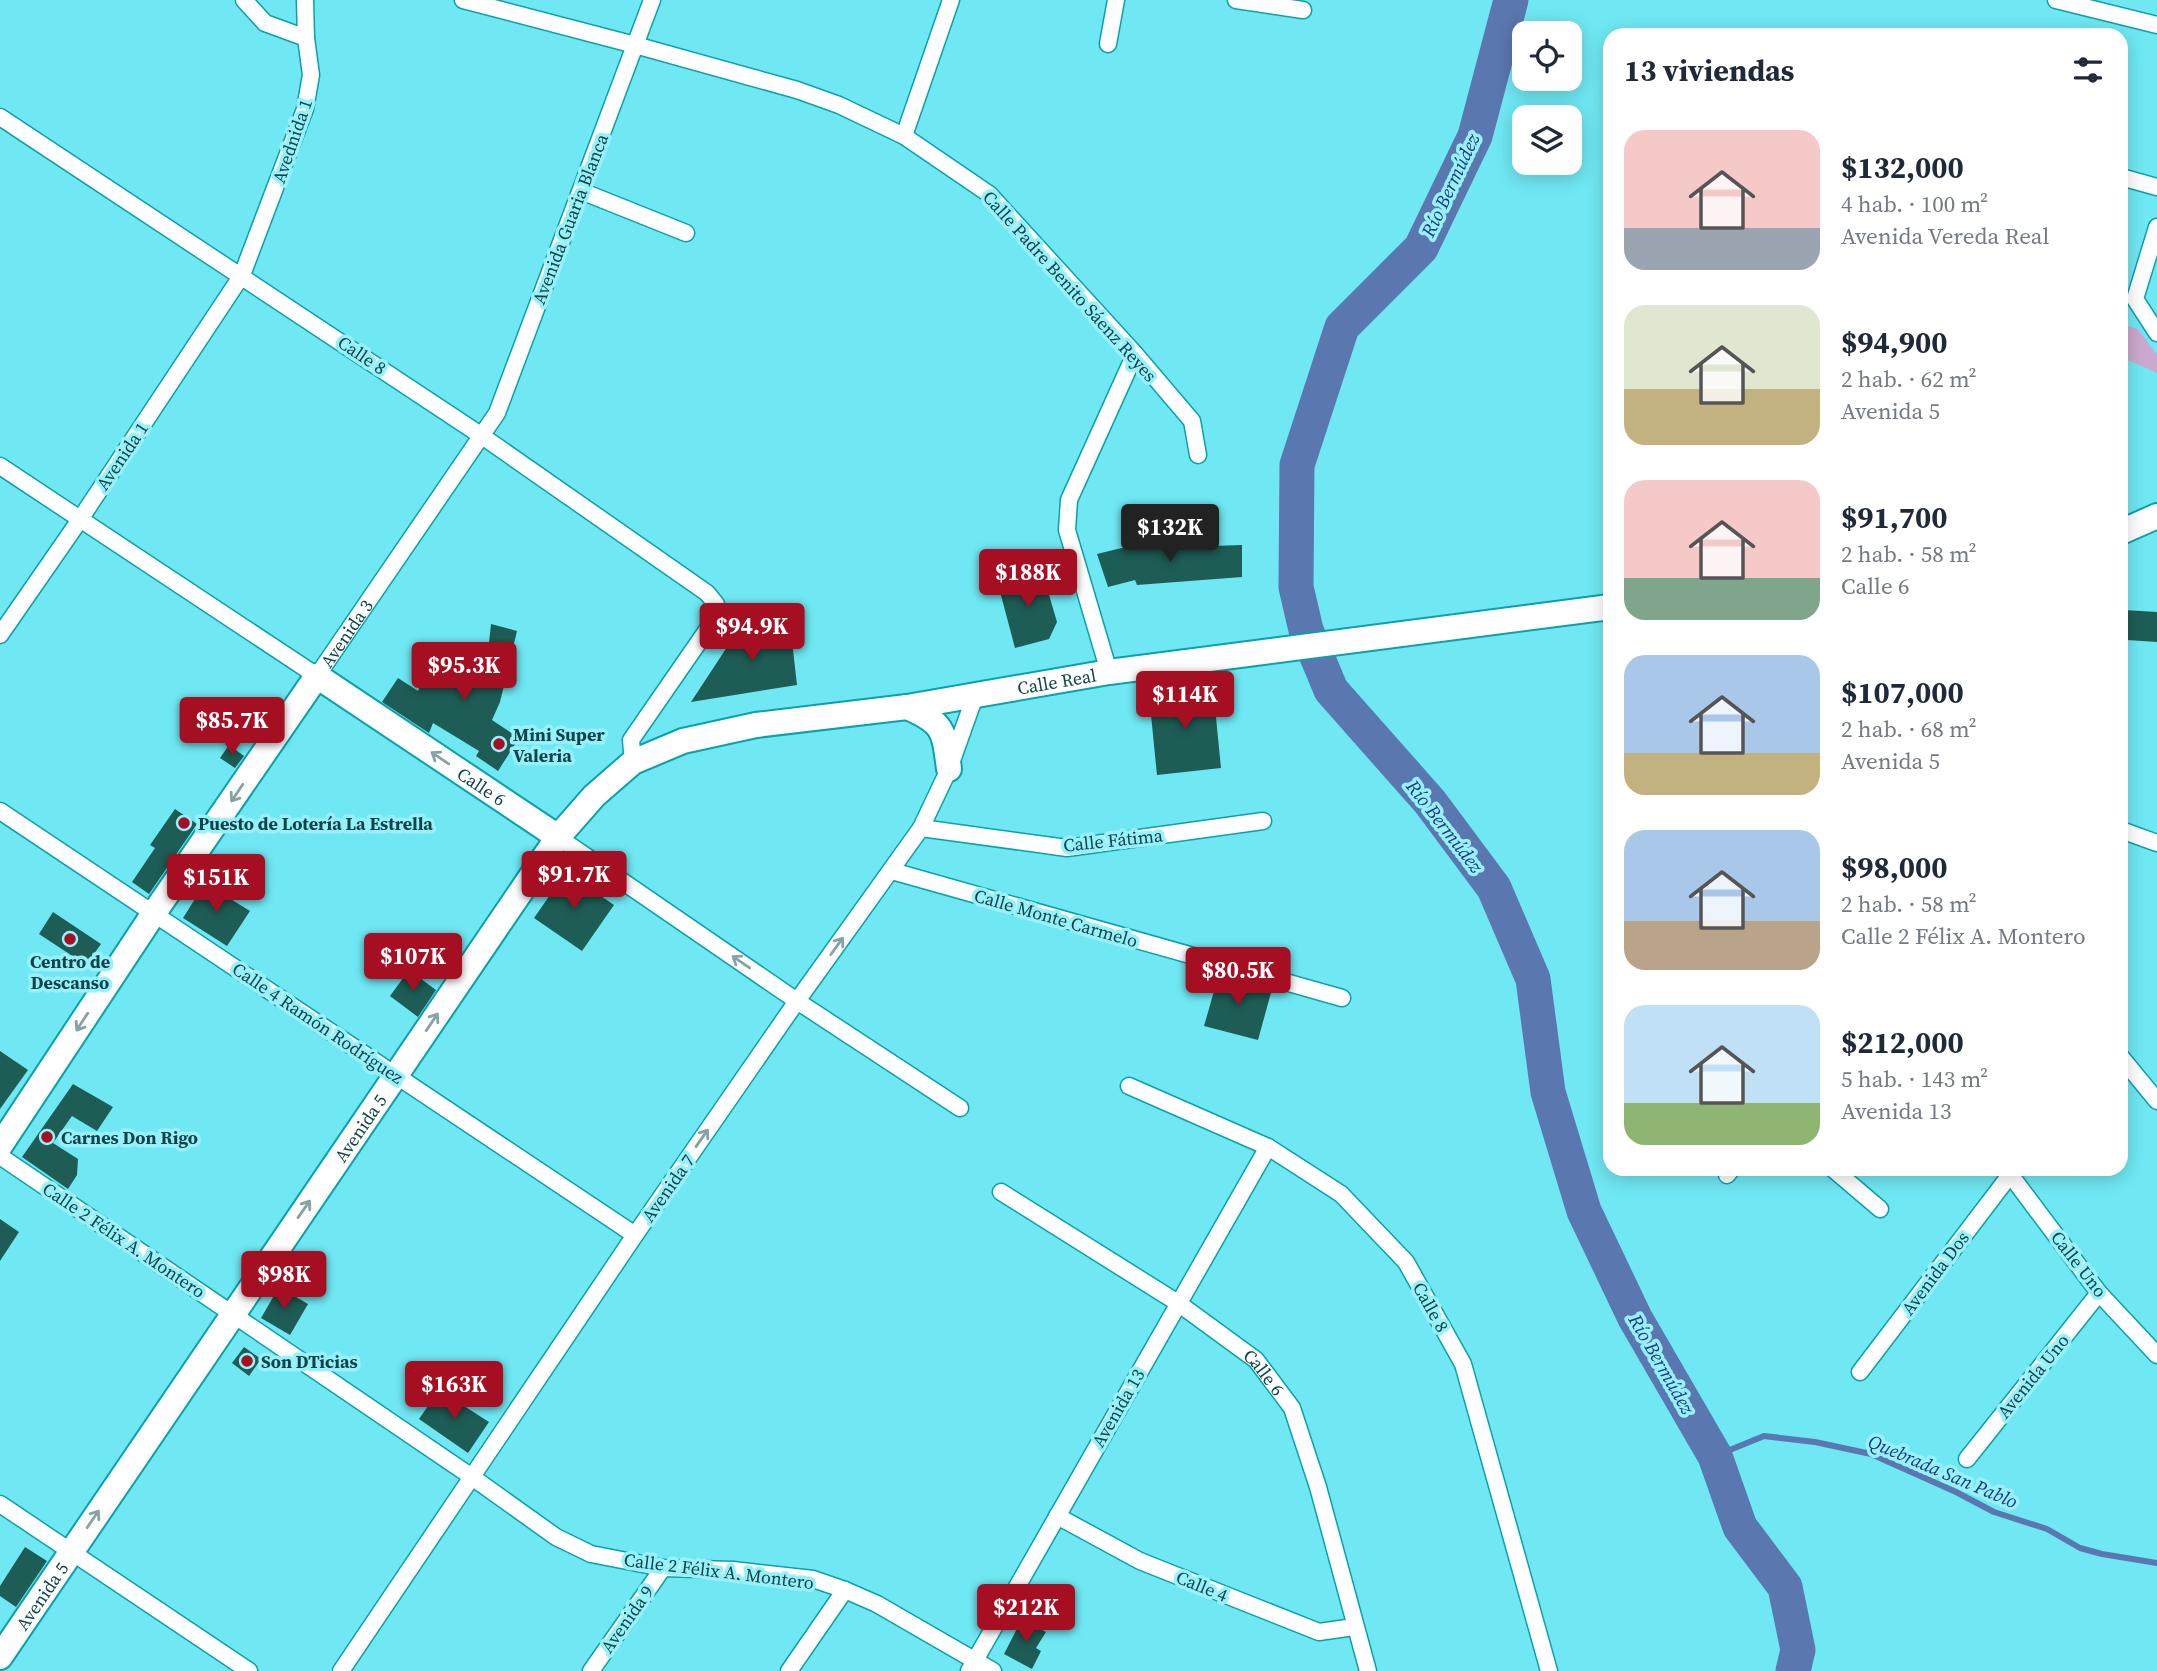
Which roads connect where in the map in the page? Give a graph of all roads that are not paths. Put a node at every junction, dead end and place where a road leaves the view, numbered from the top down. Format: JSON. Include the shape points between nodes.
{"nodes":[{"id":1,"x":244,"y":0,"type":"edge"},
{"id":2,"x":305,"y":0,"type":"edge"},
{"id":3,"x":463,"y":0,"type":"edge"},
{"id":4,"x":652,"y":0,"type":"edge"},
{"id":5,"x":951,"y":0,"type":"edge"},
{"id":6,"x":1116,"y":0,"type":"edge"},
{"id":7,"x":1236,"y":0,"type":"edge"},
{"id":8,"x":2056,"y":0,"type":"edge"},
{"id":9,"x":1303,"y":10,"type":"dead end"},
{"id":10,"x":2157,"y":25,"type":"edge"},
{"id":11,"x":306,"y":38,"type":"junction"},
{"id":12,"x":1108,"y":44,"type":"dead end"},
{"id":13,"x":635,"y":45,"type":"junction"},
{"id":14,"x":0,"y":117,"type":"edge"},
{"id":15,"x":904,"y":136,"type":"junction"},
{"id":16,"x":2128,"y":179,"type":"edge"},
{"id":17,"x":2157,"y":187,"type":"edge"},
{"id":18,"x":581,"y":191,"type":"junction"},
{"id":19,"x":2157,"y":227,"type":"edge"},
{"id":20,"x":686,"y":233,"type":"dead end"},
{"id":21,"x":242,"y":275,"type":"junction"},
{"id":22,"x":2157,"y":333,"type":"edge"},
{"id":23,"x":1135,"y":354,"type":"junction"},
{"id":24,"x":482,"y":436,"type":"junction"},
{"id":25,"x":1198,"y":455,"type":"dead end"},
{"id":26,"x":0,"y":466,"type":"edge"},
{"id":27,"x":2157,"y":516,"type":"edge"},
{"id":28,"x":79,"y":521,"type":"junction"},
{"id":29,"x":2128,"y":529,"type":"edge"},
{"id":30,"x":1603,"y":608,"type":"edge"},
{"id":31,"x":0,"y":635,"type":"edge"},
{"id":32,"x":1109,"y":672,"type":"junction"},
{"id":33,"x":317,"y":676,"type":"junction"},
{"id":34,"x":975,"y":696,"type":"junction"},
{"id":35,"x":907,"y":707,"type":"junction"},
{"id":36,"x":633,"y":762,"type":"junction"},
{"id":37,"x":949,"y":769,"type":"junction"},
{"id":38,"x":0,"y":811,"type":"edge"},
{"id":39,"x":1263,"y":821,"type":"dead end"},
{"id":40,"x":921,"y":828,"type":"junction"},
{"id":41,"x":2128,"y":833,"type":"edge"},
{"id":42,"x":558,"y":837,"type":"junction"},
{"id":43,"x":2157,"y":843,"type":"edge"},
{"id":44,"x":892,"y":871,"type":"junction"},
{"id":45,"x":155,"y":913,"type":"junction"},
{"id":46,"x":1342,"y":998,"type":"dead end"},
{"id":47,"x":797,"y":1001,"type":"junction"},
{"id":48,"x":2128,"y":1064,"type":"edge"},
{"id":49,"x":396,"y":1076,"type":"junction"},
{"id":50,"x":1129,"y":1086,"type":"dead end"},
{"id":51,"x":2154,"y":1091,"type":"edge"},
{"id":52,"x":960,"y":1108,"type":"dead end"},
{"id":53,"x":0,"y":1146,"type":"edge"},
{"id":54,"x":1268,"y":1147,"type":"junction"},
{"id":55,"x":0,"y":1156,"type":"edge"},
{"id":56,"x":1841,"y":1176,"type":"edge"},
{"id":57,"x":2005,"y":1176,"type":"edge"},
{"id":58,"x":2011,"y":1176,"type":"edge"},
{"id":59,"x":1001,"y":1192,"type":"dead end"},
{"id":60,"x":1880,"y":1209,"type":"dead end"},
{"id":61,"x":635,"y":1235,"type":"junction"},
{"id":62,"x":2099,"y":1293,"type":"junction"},
{"id":63,"x":1178,"y":1303,"type":"junction"},
{"id":64,"x":232,"y":1313,"type":"junction"},
{"id":65,"x":2157,"y":1355,"type":"edge"},
{"id":66,"x":1860,"y":1372,"type":"dead end"},
{"id":67,"x":1967,"y":1459,"type":"dead end"},
{"id":68,"x":472,"y":1477,"type":"junction"},
{"id":69,"x":0,"y":1504,"type":"edge"},
{"id":70,"x":1057,"y":1516,"type":"junction"},
{"id":71,"x":70,"y":1552,"type":"junction"},
{"id":72,"x":663,"y":1568,"type":"junction"},
{"id":73,"x":845,"y":1590,"type":"junction"},
{"id":74,"x":1354,"y":1627,"type":"junction"},
{"id":75,"x":0,"y":1657,"type":"edge"},
{"id":76,"x":972,"y":1666,"type":"edge"},
{"id":77,"x":248,"y":1671,"type":"edge"},
{"id":78,"x":341,"y":1671,"type":"edge"},
{"id":79,"x":591,"y":1671,"type":"edge"},
{"id":80,"x":789,"y":1671,"type":"edge"},
{"id":81,"x":993,"y":1671,"type":"edge"},
{"id":82,"x":1368,"y":1671,"type":"edge"},
{"id":83,"x":1549,"y":1671,"type":"edge"}],
"edges":[{"from":1,"to":11,"type":"street","via":[[265,23]]},
{"from":2,"to":11,"type":"street","name":"Avednida 1"},
{"from":3,"to":13,"type":"street","name":"Calle Padre Benito Sáenz Reyes"},
{"from":4,"to":13,"type":"street","name":"Avenida Guaria Blanca"},
{"from":5,"to":15,"type":"street"},
{"from":6,"to":12,"type":"street"},
{"from":7,"to":9,"type":"street"},
{"from":8,"to":10,"type":"street"},
{"from":11,"to":21,"type":"street","name":"Avednida 1","via":[[311,75],[305,109]]},
{"from":13,"to":15,"type":"street","name":"Calle Padre Benito Sáenz Reyes","via":[[797,90]]},
{"from":13,"to":18,"type":"street","name":"Avenida Guaria Blanca"},
{"from":14,"to":21,"type":"street","name":"Calle 8"},
{"from":15,"to":23,"type":"street","name":"Calle Padre Benito Sáenz Reyes","via":[[989,194]]},
{"from":16,"to":17,"type":"street"},
{"from":18,"to":20,"type":"street"},
{"from":18,"to":24,"type":"street","name":"Avenida Guaria Blanca","via":[[497,413]]},
{"from":19,"to":22,"type":"street","via":[[2135,299]]},
{"from":21,"to":24,"type":"street","name":"Calle 8"},
{"from":21,"to":28,"type":"street","name":"Avenida 1"},
{"from":23,"to":25,"type":"street","name":"Calle Padre Benito Sáenz Reyes","via":[[1192,421]]},
{"from":23,"to":32,"type":"street","via":[[1068,510],[1067,530]]},
{"from":24,"to":33,"type":"street","name":"Avenida 3"},
{"from":24,"to":36,"type":"street","name":"Calle 8","via":[[707,593],[716,604],[714,620],[631,740]]},
{"from":26,"to":28,"type":"street","name":"Calle 6"},
{"from":27,"to":29,"type":"main road"},
{"from":28,"to":31,"type":"street","name":"Avenida 1"},
{"from":28,"to":33,"type":"street","name":"Calle 6"},
{"from":30,"to":32,"type":"main road","name":"Calle Real"},
{"from":32,"to":34,"type":"main road","name":"Calle Real"},
{"from":42,"to":33,"type":"main road","name":"Calle 6","one_way":true},
{"from":33,"to":45,"type":"main road","name":"Avenida 3","one_way":true},
{"from":34,"to":35,"type":"main road","name":"Calle Real"},
{"from":34,"to":37,"type":"street","name":"Avenida 7"},
{"from":35,"to":36,"type":"main road","name":"Calle Real","via":[[756,725],[683,741]]},
{"from":35,"to":37,"type":"main road","via":[[940,727]]},
{"from":36,"to":42,"type":"main road","name":"Avenida 5","via":[[594,796]]},
{"from":37,"to":40,"type":"street","name":"Avenida 7"},
{"from":38,"to":45,"type":"street","name":"Calle 4 Ramón Rodríguez"},
{"from":39,"to":40,"type":"street","name":"Calle Fátima","via":[[1067,848]]},
{"from":40,"to":44,"type":"street","name":"Avenida 7"},
{"from":41,"to":43,"type":"street"},
{"from":47,"to":42,"type":"street","name":"Calle 6","one_way":true},
{"from":49,"to":42,"type":"main road","name":"Avenida 5","one_way":true},
{"from":44,"to":46,"type":"street","name":"Calle Monte Carmelo"},
{"from":47,"to":44,"type":"street","name":"Avenida 7","one_way":true},
{"from":45,"to":49,"type":"street","name":"Calle 4 Ramón Rodríguez"},
{"from":45,"to":53,"type":"main road","name":"Avenida 3","one_way":true},
{"from":47,"to":52,"type":"street","name":"Calle 6"},
{"from":61,"to":47,"type":"street","name":"Avenida 7","one_way":true},
{"from":48,"to":51,"type":"street"},
{"from":49,"to":61,"type":"street","name":"Calle 4 Ramón Rodríguez"},
{"from":64,"to":49,"type":"main road","name":"Avenida 5","one_way":true},
{"from":50,"to":54,"type":"street","name":"Calle 8"},
{"from":54,"to":63,"type":"street","name":"Avenida 13"},
{"from":54,"to":83,"type":"street","name":"Calle 8","via":[[1341,1194],[1406,1262],[1463,1364]]},
{"from":55,"to":64,"type":"street","name":"Calle 2 Félix A. Montero"},
{"from":56,"to":60,"type":"street"},
{"from":57,"to":66,"type":"street","name":"Avenida Dos"},
{"from":58,"to":62,"type":"street","name":"Calle Uno"},
{"from":59,"to":63,"type":"street","name":"Calle 6"},
{"from":61,"to":68,"type":"street","name":"Avenida 7"},
{"from":62,"to":65,"type":"street","name":"Calle Uno"},
{"from":62,"to":67,"type":"street","name":"Avenida Uno"},
{"from":63,"to":70,"type":"street","name":"Avenida 13"},
{"from":63,"to":74,"type":"street","name":"Calle 6","via":[[1256,1360],[1292,1408]]},
{"from":64,"to":68,"type":"street","name":"Calle 2 Félix A. Montero"},
{"from":71,"to":64,"type":"main road","name":"Avenida 5","one_way":true},
{"from":68,"to":72,"type":"street","name":"Calle 2 Félix A. Montero","via":[[556,1537],[591,1554]]},
{"from":68,"to":78,"type":"street","name":"Avenida 7"},
{"from":69,"to":71,"type":"street"},
{"from":70,"to":74,"type":"street","name":"Calle 4","via":[[1140,1561],[1319,1632]]},
{"from":70,"to":76,"type":"street","name":"Avenida 13"},
{"from":71,"to":75,"type":"main road","name":"Avenida 5"},
{"from":71,"to":77,"type":"street"},
{"from":72,"to":73,"type":"street","name":"Calle 2 Félix A. Montero","via":[[783,1574]]},
{"from":72,"to":79,"type":"street","name":"Avenida 9"},
{"from":73,"to":76,"type":"street","name":"Calle 2 Félix A. Montero","via":[[877,1604]]},
{"from":73,"to":80,"type":"street"},
{"from":74,"to":82,"type":"street","name":"Calle 6"},
{"from":76,"to":81,"type":"street","name":"Calle 2 Félix A. Montero"}]}
